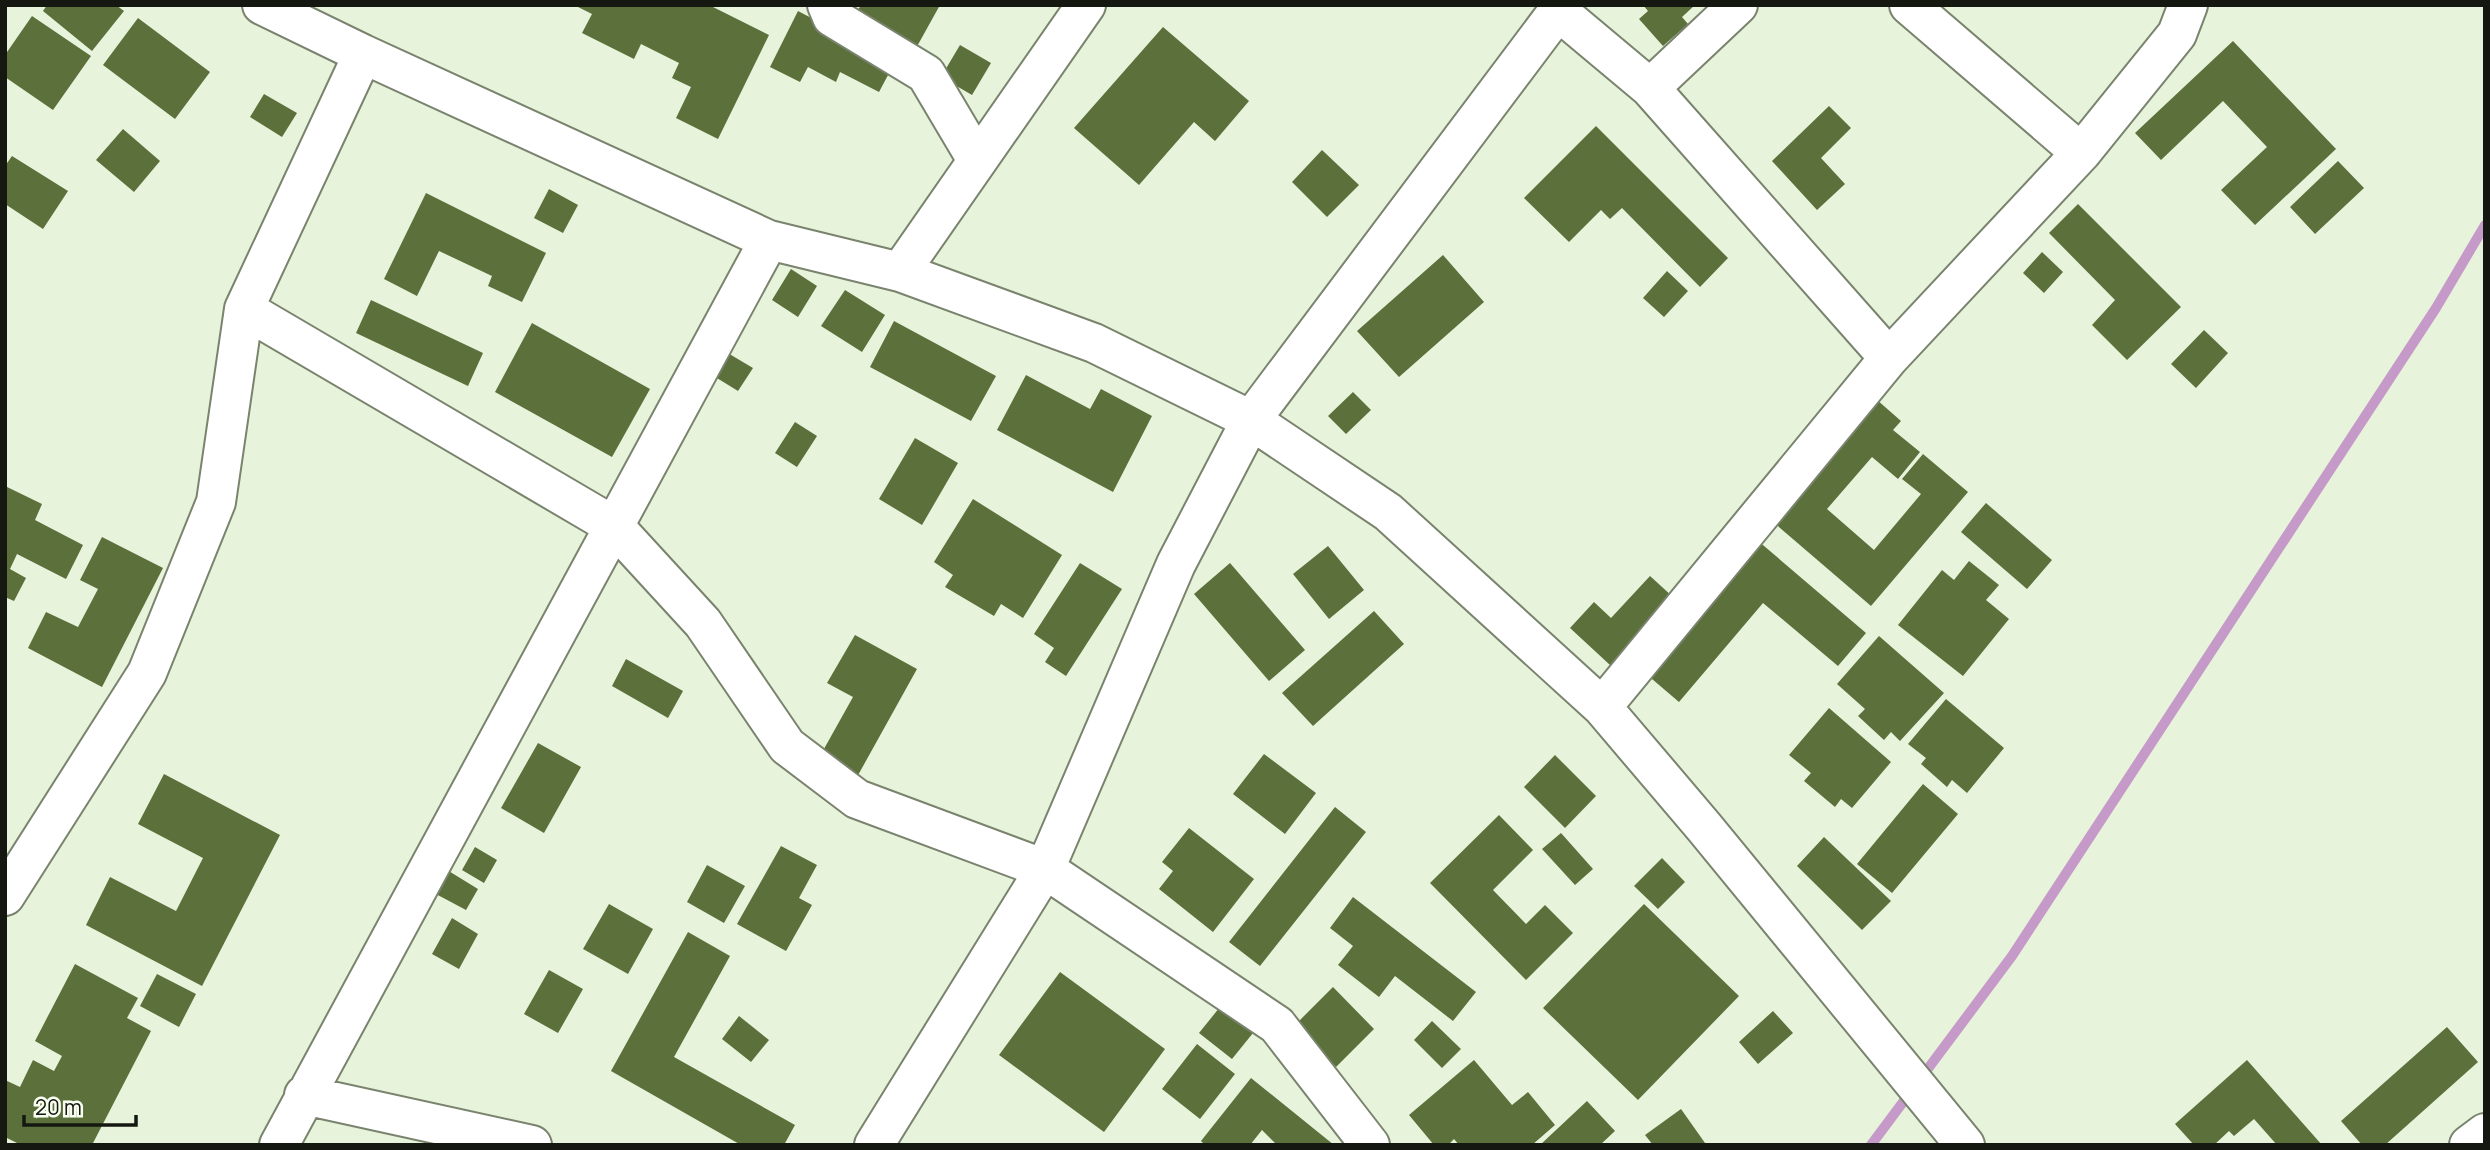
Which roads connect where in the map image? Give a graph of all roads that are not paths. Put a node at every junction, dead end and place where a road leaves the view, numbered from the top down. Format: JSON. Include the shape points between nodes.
{"nodes":[{"id":1,"x":262,"y":5,"type":"edge"},
{"id":2,"x":827,"y":5,"type":"edge"},
{"id":3,"x":1086,"y":5,"type":"edge"},
{"id":4,"x":1738,"y":5,"type":"edge"},
{"id":5,"x":1909,"y":5,"type":"edge"},
{"id":6,"x":2188,"y":5,"type":"edge"},
{"id":7,"x":1555,"y":8,"type":"edge"},
{"id":8,"x":363,"y":54,"type":"junction"},
{"id":9,"x":1650,"y":88,"type":"junction"},
{"id":10,"x":2081,"y":153,"type":"junction"},
{"id":11,"x":977,"y":160,"type":"junction"},
{"id":12,"x":769,"y":240,"type":"junction"},
{"id":13,"x":900,"y":272,"type":"junction"},
{"id":14,"x":244,"y":309,"type":"junction"},
{"id":15,"x":1889,"y":358,"type":"junction"},
{"id":16,"x":1251,"y":421,"type":"junction"},
{"id":17,"x":614,"y":526,"type":"junction"},
{"id":18,"x":1602,"y":707,"type":"junction"},
{"id":19,"x":1045,"y":869,"type":"junction"},
{"id":20,"x":5,"y":896,"type":"edge"},
{"id":21,"x":304,"y":1095,"type":"junction"},
{"id":22,"x":2485,"y":1133,"type":"edge"},
{"id":23,"x":279,"y":1145,"type":"edge"},
{"id":24,"x":532,"y":1145,"type":"edge"},
{"id":25,"x":874,"y":1145,"type":"edge"},
{"id":26,"x":1370,"y":1145,"type":"edge"},
{"id":27,"x":1965,"y":1145,"type":"edge"},
{"id":28,"x":2469,"y":1145,"type":"edge"}],
"edges":[{"from":1,"to":8,"type":"street"},
{"from":2,"to":11,"type":"street","via":[[832,17],[926,74]]},
{"from":3,"to":11,"type":"street"},
{"from":4,"to":9,"type":"street"},
{"from":5,"to":10,"type":"street"},
{"from":6,"to":10,"type":"street","via":[[2177,34]]},
{"from":7,"to":9,"type":"street"},
{"from":7,"to":16,"type":"street"},
{"from":8,"to":12,"type":"street"},
{"from":8,"to":14,"type":"street"},
{"from":9,"to":15,"type":"street"},
{"from":10,"to":15,"type":"street"},
{"from":11,"to":13,"type":"street"},
{"from":12,"to":13,"type":"street"},
{"from":12,"to":17,"type":"street"},
{"from":13,"to":16,"type":"street","via":[[1094,343]]},
{"from":14,"to":17,"type":"street"},
{"from":14,"to":20,"type":"street","via":[[216,502],[147,673]]},
{"from":15,"to":18,"type":"street"},
{"from":16,"to":18,"type":"street","via":[[1388,512]]},
{"from":16,"to":19,"type":"street","via":[[1176,564]]},
{"from":17,"to":19,"type":"street","via":[[703,623],[787,746],[857,799]]},
{"from":17,"to":21,"type":"street"},
{"from":18,"to":27,"type":"street"},
{"from":19,"to":25,"type":"street"},
{"from":19,"to":26,"type":"street","via":[[1277,1025]]},
{"from":21,"to":23,"type":"street"},
{"from":21,"to":24,"type":"street"},
{"from":22,"to":28,"type":"street"}]}
